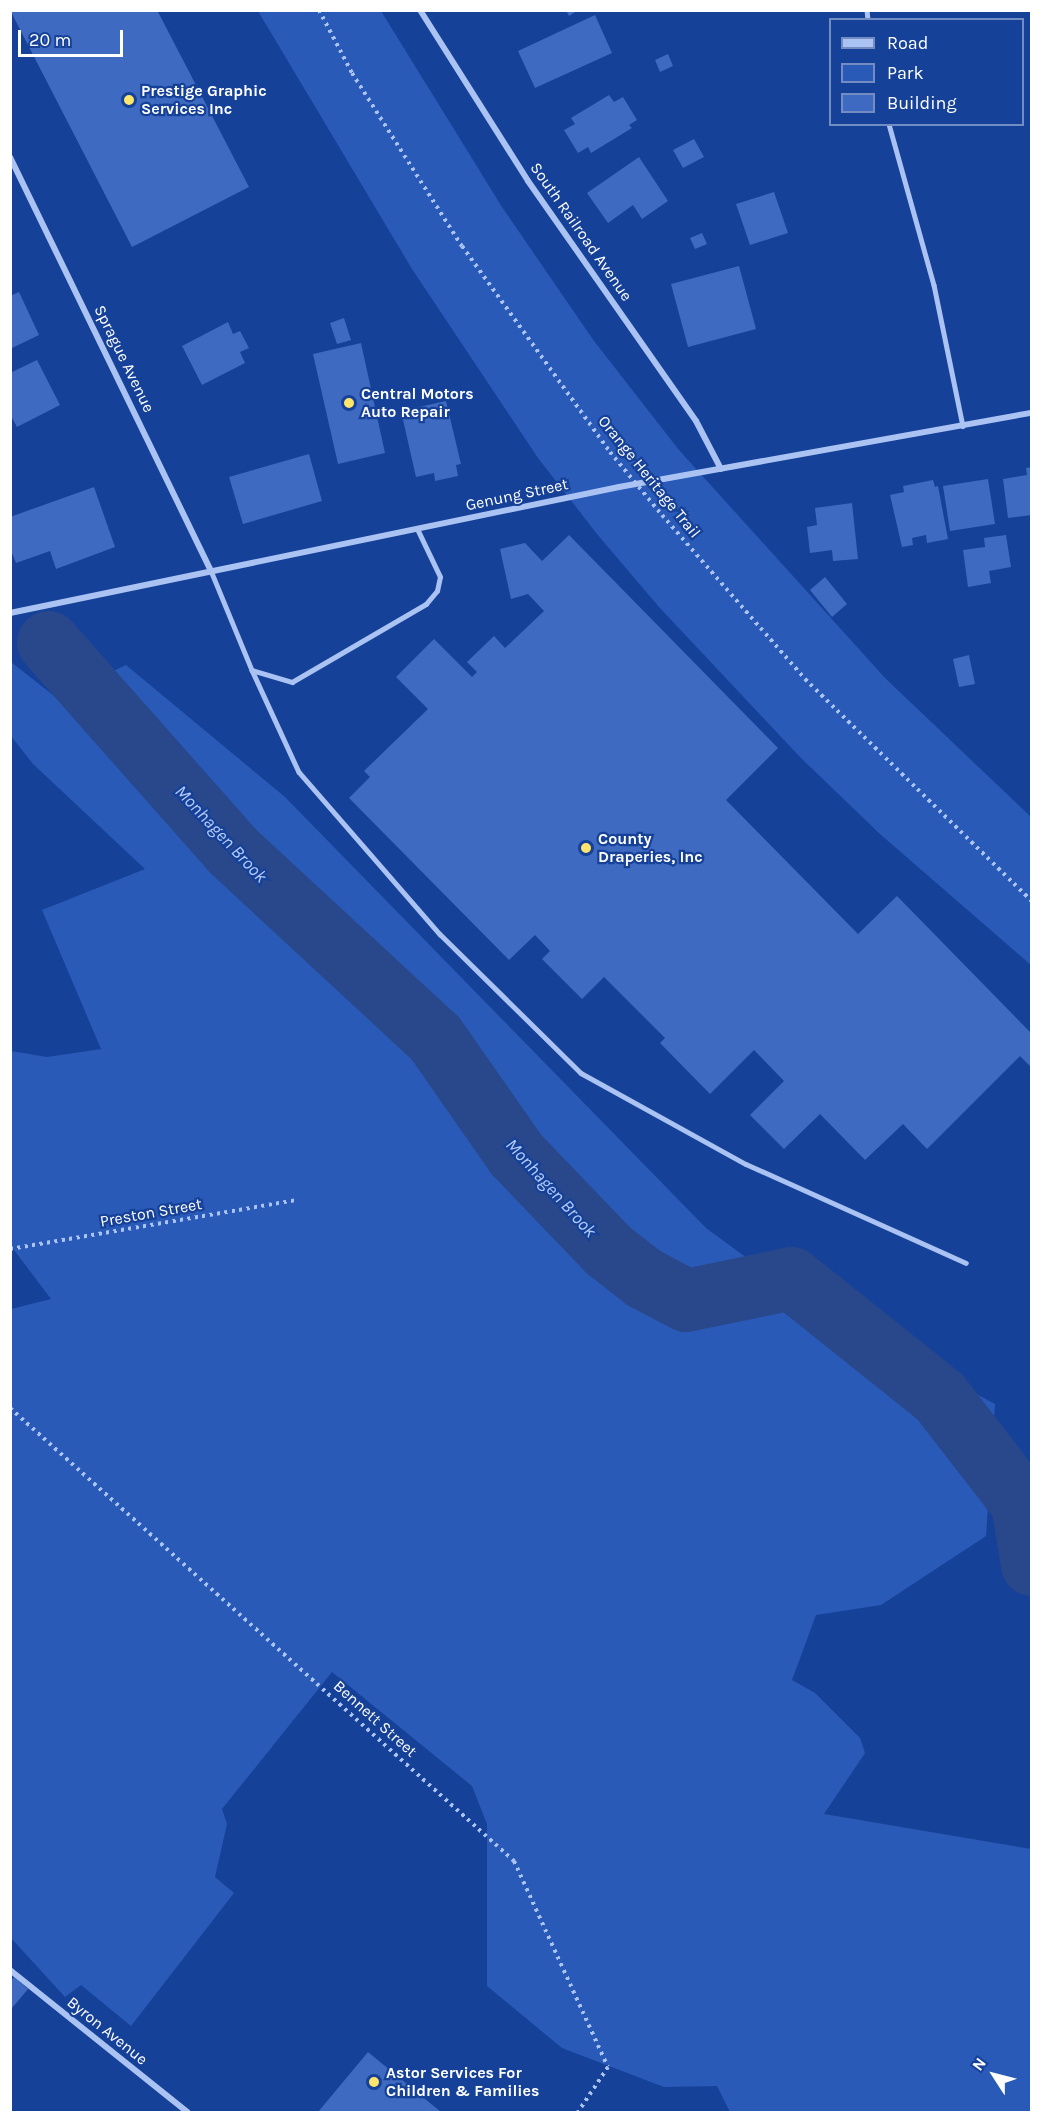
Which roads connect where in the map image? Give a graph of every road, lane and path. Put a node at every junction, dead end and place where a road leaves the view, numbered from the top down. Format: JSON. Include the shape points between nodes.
{"nodes":[{"id":1,"x":319,"y":10,"type":"edge"},
{"id":2,"x":420,"y":10,"type":"edge"},
{"id":3,"x":890,"y":126,"type":"edge"},
{"id":4,"x":10,"y":157,"type":"edge"},
{"id":5,"x":1032,"y":413,"type":"edge"},
{"id":6,"x":963,"y":426,"type":"junction"},
{"id":7,"x":721,"y":469,"type":"junction"},
{"id":8,"x":418,"y":531,"type":"junction"},
{"id":9,"x":212,"y":573,"type":"junction"},
{"id":10,"x":10,"y":613,"type":"edge"},
{"id":11,"x":252,"y":670,"type":"junction"},
{"id":12,"x":1032,"y":901,"type":"edge"},
{"id":13,"x":297,"y":1200,"type":"dead end"},
{"id":14,"x":10,"y":1249,"type":"edge"},
{"id":15,"x":966,"y":1263,"type":"dead end"},
{"id":16,"x":10,"y":1408,"type":"edge"},
{"id":17,"x":10,"y":1970,"type":"edge"},
{"id":18,"x":187,"y":2112,"type":"edge"},
{"id":19,"x":578,"y":2112,"type":"edge"}],
"edges":[{"from":1,"to":12,"type":"path","name":"Orange Heritage Trail","bridge":true,"via":[[352,73],[462,246],[609,452],[805,679]]},
{"from":2,"to":7,"type":"street","name":"South Railroad Avenue","via":[[528,181],[696,421]]},
{"from":3,"to":6,"type":"lane","via":[[934,285]]},
{"from":4,"to":9,"type":"street","name":"Sprague Avenue"},
{"from":5,"to":6,"type":"street","name":"Genung Street"},
{"from":6,"to":7,"type":"street","name":"Genung Street"},
{"from":7,"to":8,"type":"street","name":"Genung Street"},
{"from":8,"to":9,"type":"street","name":"Genung Street"},
{"from":8,"to":11,"type":"lane","via":[[440,577],[437,591],[426,604],[292,682]]},
{"from":9,"to":10,"type":"street","name":"Genung Street"},
{"from":9,"to":11,"type":"lane"},
{"from":11,"to":15,"type":"lane","via":[[299,772],[440,934],[581,1073],[746,1164]]},
{"from":13,"to":14,"type":"path","name":"Preston Street"},
{"from":16,"to":19,"type":"path","name":"Bennett Street","via":[[514,1861],[608,2067]]},
{"from":17,"to":18,"type":"street","name":"Byron Avenue"}]}
